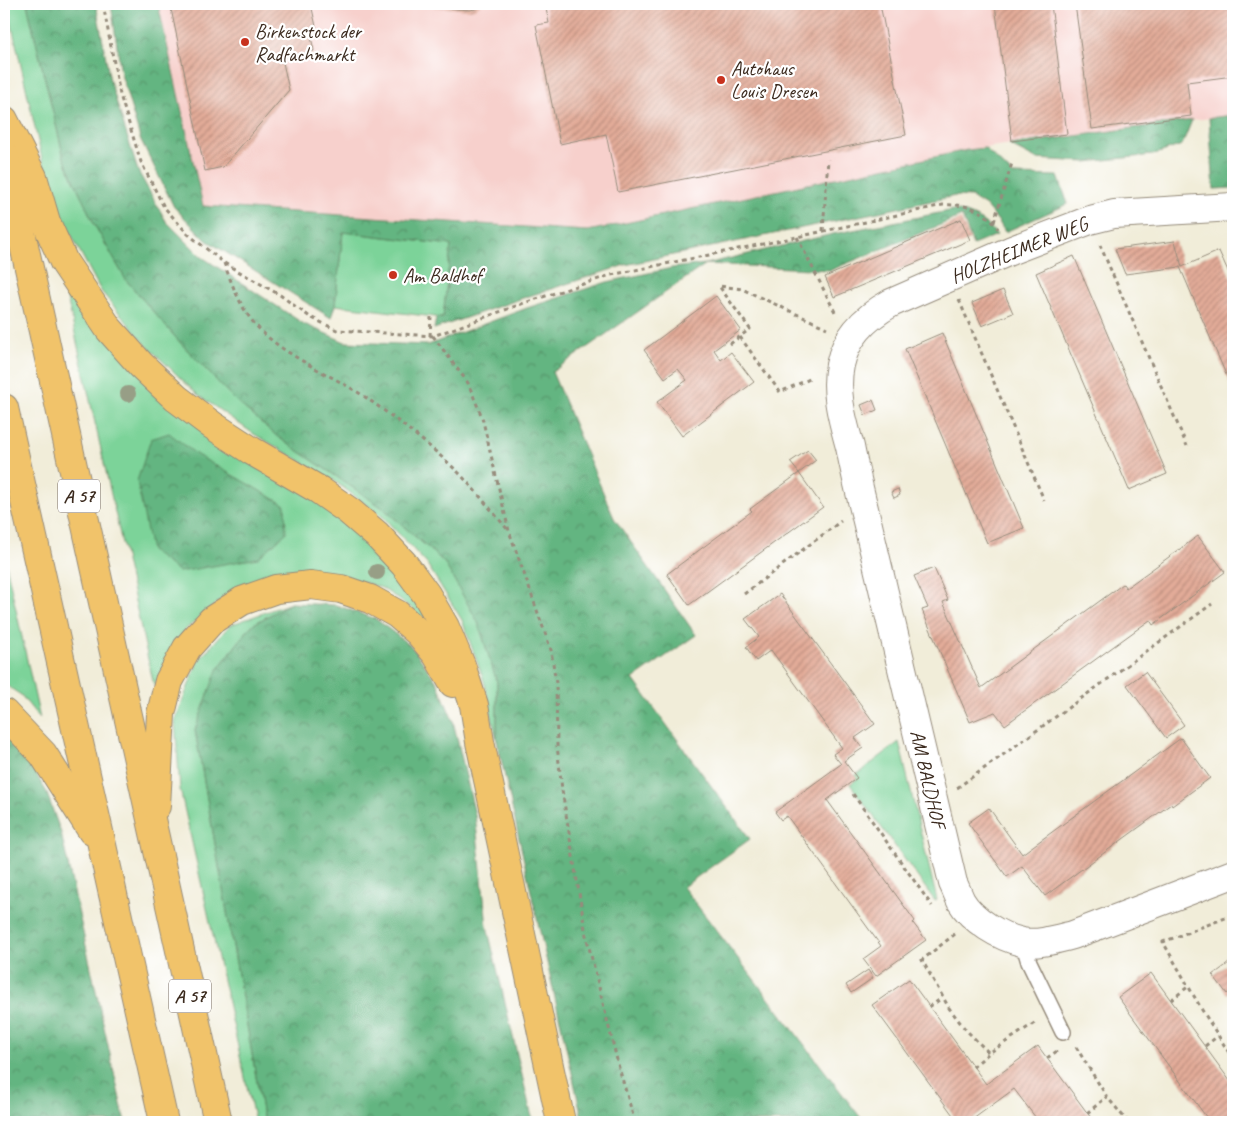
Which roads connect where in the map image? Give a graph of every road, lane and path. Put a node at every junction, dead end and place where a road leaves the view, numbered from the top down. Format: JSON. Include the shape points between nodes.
{"nodes":[{"id":1,"x":103,"y":4,"type":"edge"},
{"id":2,"x":4,"y":120,"type":"edge"},
{"id":3,"x":4,"y":154,"type":"edge"},
{"id":4,"x":828,"y":159,"type":"dead end"},
{"id":5,"x":1012,"y":163,"type":"dead end"},
{"id":6,"x":1233,"y":207,"type":"edge"},
{"id":7,"x":1090,"y":220,"type":"junction"},
{"id":8,"x":994,"y":222,"type":"junction"},
{"id":9,"x":823,"y":231,"type":"junction"},
{"id":10,"x":797,"y":237,"type":"junction"},
{"id":11,"x":1012,"y":250,"type":"junction"},
{"id":12,"x":224,"y":263,"type":"junction"},
{"id":13,"x":949,"y":278,"type":"junction"},
{"id":14,"x":431,"y":317,"type":"dead end"},
{"id":15,"x":431,"y":336,"type":"junction"},
{"id":16,"x":740,"y":337,"type":"junction"},
{"id":17,"x":850,"y":339,"type":"junction"},
{"id":18,"x":730,"y":344,"type":"dead end"},
{"id":19,"x":840,"y":365,"type":"junction"},
{"id":20,"x":4,"y":408,"type":"edge"},
{"id":21,"x":1187,"y":446,"type":"dead end"},
{"id":22,"x":1044,"y":500,"type":"dead end"},
{"id":23,"x":863,"y":504,"type":"junction"},
{"id":24,"x":509,"y":531,"type":"junction"},
{"id":25,"x":744,"y":594,"type":"dead end"},
{"id":26,"x":1212,"y":604,"type":"dead end"},
{"id":27,"x":4,"y":713,"type":"edge"},
{"id":28,"x":480,"y":742,"type":"junction"},
{"id":29,"x":853,"y":794,"type":"dead end"},
{"id":30,"x":934,"y":804,"type":"junction"},
{"id":31,"x":154,"y":837,"type":"junction"},
{"id":32,"x":102,"y":846,"type":"junction"},
{"id":33,"x":1233,"y":874,"type":"edge"},
{"id":34,"x":935,"y":909,"type":"dead end"},
{"id":35,"x":1233,"y":915,"type":"edge"},
{"id":36,"x":976,"y":918,"type":"junction"},
{"id":37,"x":1023,"y":942,"type":"junction"},
{"id":38,"x":1188,"y":986,"type":"junction"},
{"id":39,"x":942,"y":998,"type":"junction"},
{"id":40,"x":1171,"y":1000,"type":"dead end"},
{"id":41,"x":929,"y":1007,"type":"dead end"},
{"id":42,"x":1053,"y":1011,"type":"junction"},
{"id":43,"x":1063,"y":1032,"type":"joint"},
{"id":44,"x":1218,"y":1036,"type":"junction"},
{"id":45,"x":1205,"y":1046,"type":"dead end"},
{"id":46,"x":988,"y":1053,"type":"junction"},
{"id":47,"x":1233,"y":1059,"type":"edge"},
{"id":48,"x":973,"y":1067,"type":"dead end"},
{"id":49,"x":1107,"y":1097,"type":"junction"},
{"id":50,"x":1087,"y":1112,"type":"dead end"},
{"id":51,"x":164,"y":1122,"type":"edge"},
{"id":52,"x":218,"y":1122,"type":"edge"},
{"id":53,"x":561,"y":1122,"type":"edge"},
{"id":54,"x":635,"y":1122,"type":"edge"},
{"id":55,"x":1128,"y":1122,"type":"edge"}],
"edges":[{"from":1,"to":12,"type":"path","via":[[120,95],[141,162],[164,207],[188,234]]},
{"from":2,"to":28,"type":"highway","via":[[33,177],[46,222],[64,262],[109,329],[176,398],[212,425],[349,511],[404,564],[426,594],[461,665],[474,705]]},
{"from":3,"to":31,"type":"highway","number":"A 57"},
{"from":4,"to":9,"type":"path"},
{"from":5,"to":8,"type":"path"},
{"from":6,"to":7,"type":"street","name":"HOLZHEIMER WEG","via":[[1114,214]]},
{"from":7,"to":11,"type":"street","name":"HOLZHEIMER WEG"},
{"from":7,"to":21,"type":"path"},
{"from":8,"to":9,"type":"path","via":[[962,204],[943,205]]},
{"from":8,"to":11,"type":"path"},
{"from":9,"to":10,"type":"path"},
{"from":10,"to":15,"type":"path","via":[[611,274]]},
{"from":10,"to":17,"type":"path"},
{"from":11,"to":13,"type":"street","name":"HOLZHEIMER WEG"},
{"from":12,"to":15,"type":"path","via":[[280,295],[310,317],[337,330]]},
{"from":12,"to":24,"type":"path","via":[[238,299],[266,335],[290,354],[368,399],[424,442],[459,473]]},
{"from":13,"to":17,"type":"street","name":"HOLZHEIMER WEG","via":[[874,313]]},
{"from":13,"to":22,"type":"path"},
{"from":14,"to":15,"type":"path"},
{"from":15,"to":24,"type":"path","via":[[468,383],[482,417]]},
{"from":16,"to":17,"type":"path","via":[[750,329],[720,286],[742,289]]},
{"from":16,"to":18,"type":"path"},
{"from":16,"to":19,"type":"path","via":[[780,392]]},
{"from":17,"to":19,"type":"street","name":"HOLZHEIMER WEG"},
{"from":19,"to":23,"type":"street","name":"AM BALDHOF","via":[[839,402]]},
{"from":20,"to":32,"type":"highway","number":"A 57"},
{"from":23,"to":25,"type":"path"},
{"from":23,"to":30,"type":"street","name":"AM BALDHOF"},
{"from":24,"to":54,"type":"path","via":[[551,650],[562,790],[586,936]]},
{"from":26,"to":30,"type":"path"},
{"from":27,"to":32,"type":"highway","via":[[43,754]]},
{"from":28,"to":31,"type":"highway","via":[[437,655],[397,614],[370,599],[341,589],[311,585],[276,589],[242,601],[212,620],[187,648],[169,681],[161,714]]},
{"from":28,"to":53,"type":"highway"},
{"from":29,"to":34,"type":"path"},
{"from":30,"to":36,"type":"street","name":"AM BALDHOF","via":[[953,883],[961,902]]},
{"from":31,"to":52,"type":"highway","number":"A 57"},
{"from":32,"to":51,"type":"highway","number":"A 57"},
{"from":33,"to":37,"type":"street","name":"AM BALDHOF","via":[[1073,935]]},
{"from":35,"to":38,"type":"path","via":[[1163,942]]},
{"from":36,"to":37,"type":"street","name":"AM BALDHOF"},
{"from":36,"to":39,"type":"path","via":[[922,960]]},
{"from":37,"to":42,"type":"lane"},
{"from":38,"to":40,"type":"path"},
{"from":38,"to":44,"type":"path"},
{"from":39,"to":41,"type":"path"},
{"from":39,"to":46,"type":"path"},
{"from":42,"to":43,"type":"lane"},
{"from":42,"to":46,"type":"path"},
{"from":43,"to":49,"type":"path"},
{"from":44,"to":45,"type":"path"},
{"from":44,"to":47,"type":"path"},
{"from":46,"to":48,"type":"path"},
{"from":49,"to":50,"type":"path"},
{"from":49,"to":55,"type":"path"}]}
